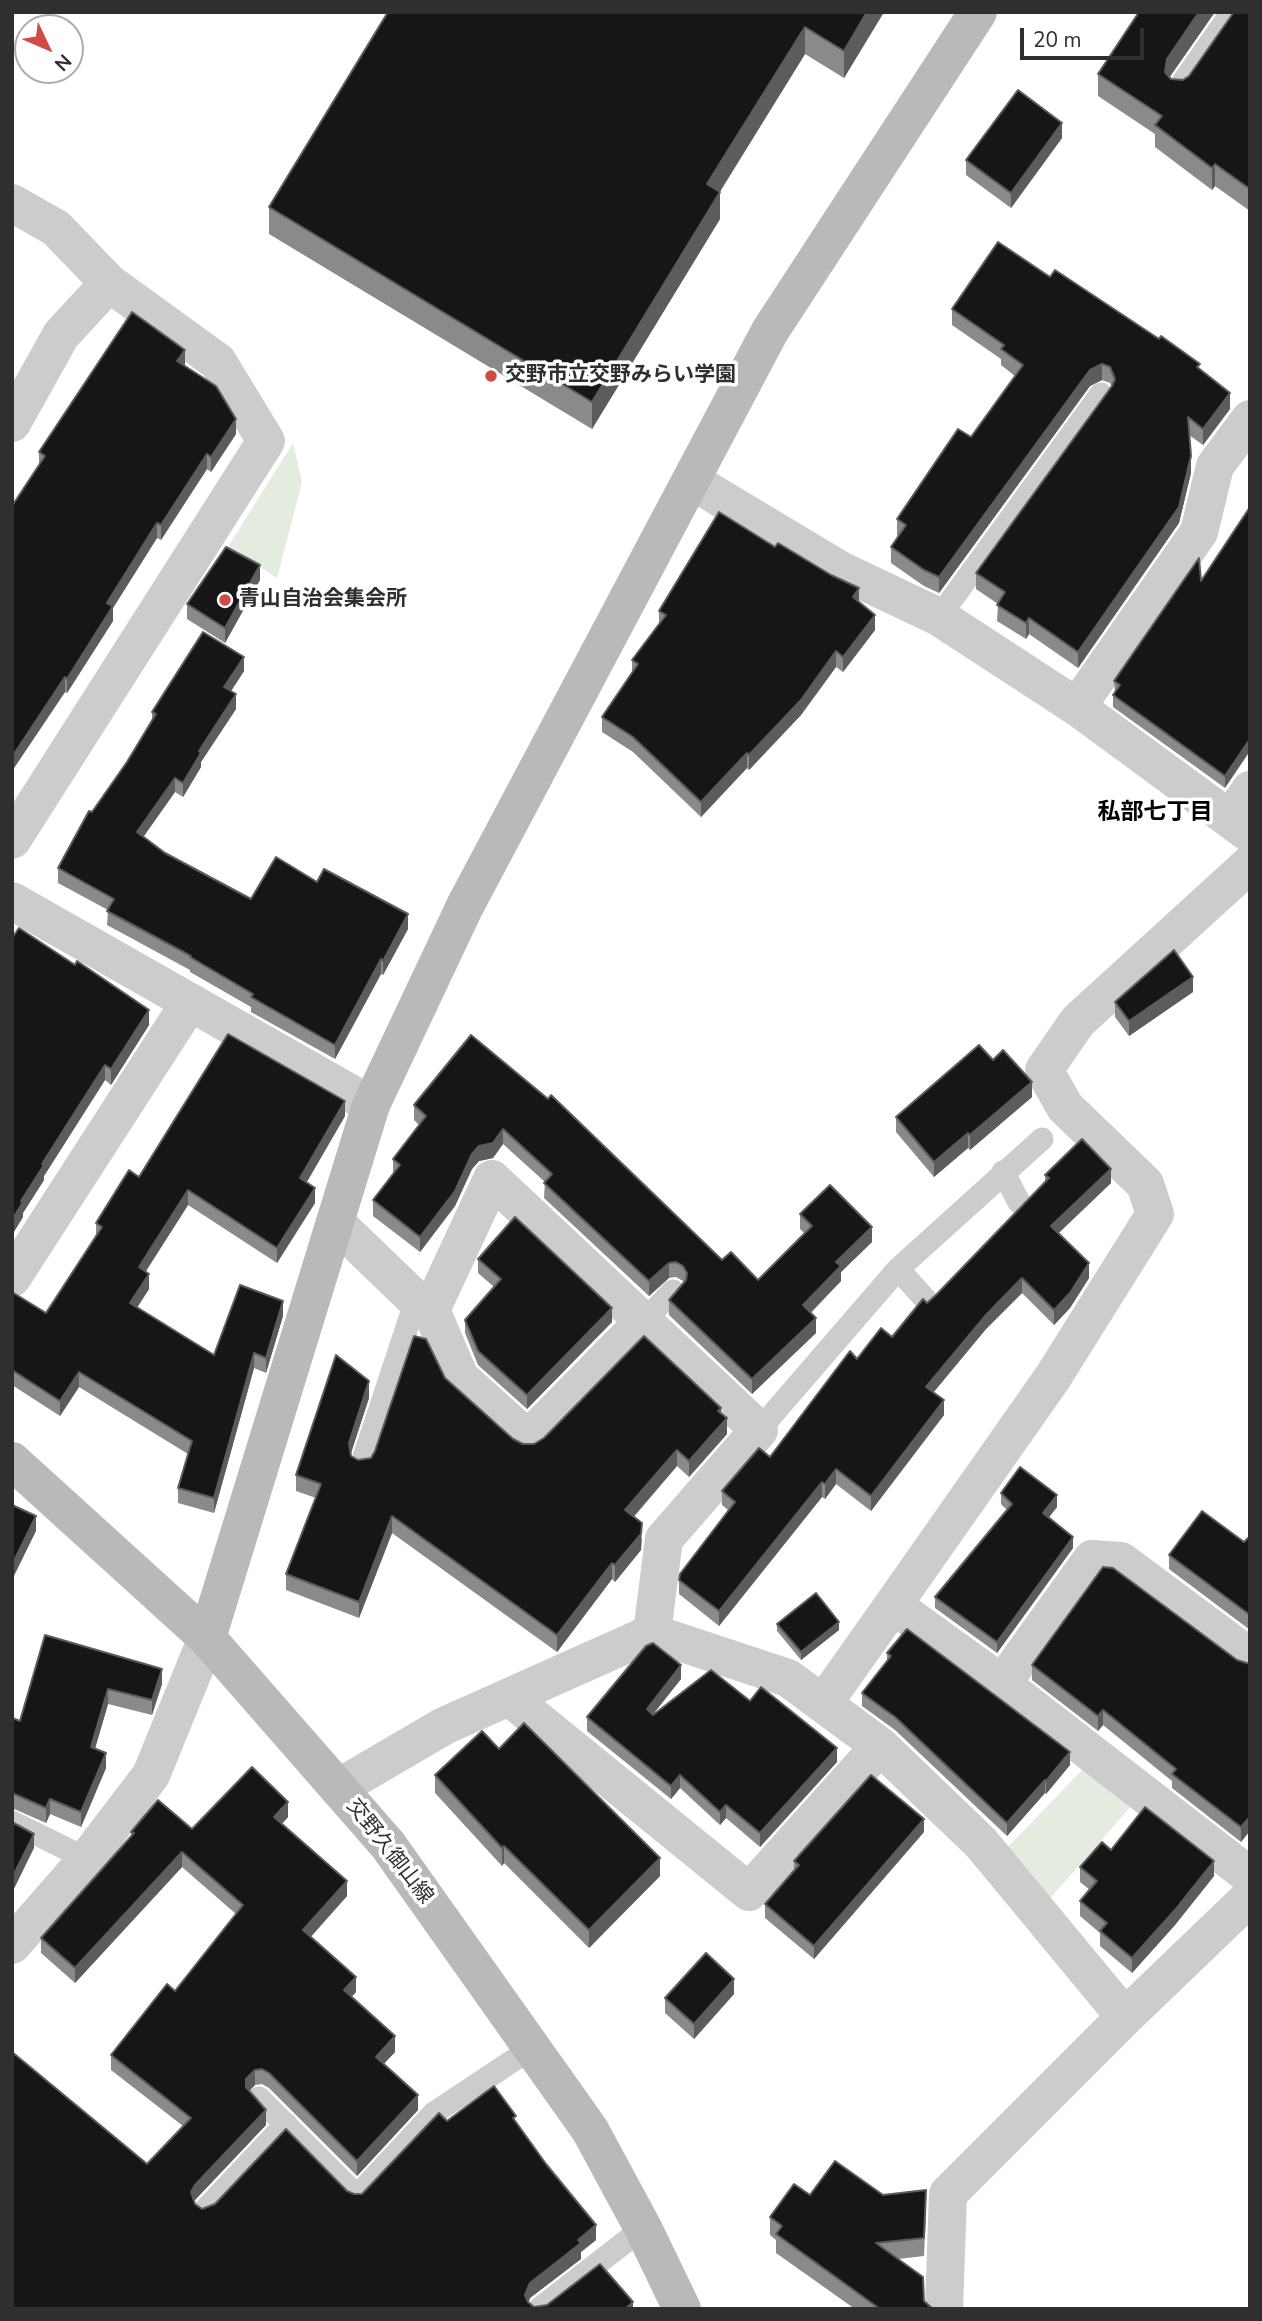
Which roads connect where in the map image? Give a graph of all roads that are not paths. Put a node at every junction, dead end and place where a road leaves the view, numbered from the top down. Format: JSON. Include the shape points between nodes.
{"nodes":[{"id":1,"x":978,"y":12,"type":"edge"},
{"id":2,"x":1232,"y":12,"type":"edge"},
{"id":3,"x":1178,"y":89,"type":"edge"},
{"id":4,"x":12,"y":203,"type":"edge"},
{"id":5,"x":109,"y":283,"type":"junction"},
{"id":6,"x":1101,"y":394,"type":"dead end"},
{"id":7,"x":1250,"y":419,"type":"edge"},
{"id":8,"x":12,"y":423,"type":"edge"},
{"id":9,"x":692,"y":481,"type":"junction"},
{"id":10,"x":939,"y":617,"type":"junction"},
{"id":11,"x":1077,"y":707,"type":"junction"},
{"id":12,"x":1243,"y":814,"type":"edge"},
{"id":13,"x":12,"y":840,"type":"edge"},
{"id":14,"x":1250,"y":864,"type":"edge"},
{"id":15,"x":12,"y":901,"type":"edge"},
{"id":16,"x":190,"y":1002,"type":"junction"},
{"id":17,"x":371,"y":1105,"type":"junction"},
{"id":18,"x":1042,"y":1139,"type":"dead end"},
{"id":19,"x":1003,"y":1172,"type":"junction"},
{"id":20,"x":1019,"y":1202,"type":"dead end"},
{"id":21,"x":335,"y":1222,"type":"junction"},
{"id":22,"x":898,"y":1269,"type":"junction"},
{"id":23,"x":12,"y":1278,"type":"edge"},
{"id":24,"x":673,"y":1291,"type":"edge"},
{"id":25,"x":926,"y":1300,"type":"edge"},
{"id":26,"x":424,"y":1305,"type":"junction"},
{"id":27,"x":644,"y":1321,"type":"junction"},
{"id":28,"x":759,"y":1430,"type":"junction"},
{"id":29,"x":12,"y":1461,"type":"edge"},
{"id":30,"x":362,"y":1463,"type":"edge"},
{"id":31,"x":893,"y":1605,"type":"junction"},
{"id":32,"x":652,"y":1633,"type":"junction"},
{"id":33,"x":207,"y":1638,"type":"junction"},
{"id":34,"x":1250,"y":1657,"type":"edge"},
{"id":35,"x":1002,"y":1684,"type":"junction"},
{"id":36,"x":509,"y":1697,"type":"junction"},
{"id":37,"x":823,"y":1704,"type":"junction"},
{"id":38,"x":880,"y":1746,"type":"junction"},
{"id":39,"x":338,"y":1788,"type":"junction"},
{"id":40,"x":12,"y":1822,"type":"edge"},
{"id":41,"x":87,"y":1859,"type":"junction"},
{"id":42,"x":1250,"y":1876,"type":"edge"},
{"id":43,"x":1250,"y":1897,"type":"edge"},
{"id":44,"x":12,"y":1945,"type":"edge"},
{"id":45,"x":1125,"y":2017,"type":"junction"},
{"id":46,"x":532,"y":2048,"type":"junction"},
{"id":47,"x":259,"y":2098,"type":"edge"},
{"id":48,"x":286,"y":2124,"type":"junction"},
{"id":49,"x":205,"y":2210,"type":"edge"},
{"id":50,"x":643,"y":2228,"type":"junction"},
{"id":51,"x":539,"y":2309,"type":"edge"},
{"id":52,"x":682,"y":2309,"type":"edge"},
{"id":53,"x":944,"y":2309,"type":"edge"}],
"edges":[{"from":1,"to":9,"type":"street","via":[[770,331]]},
{"from":2,"to":3,"type":"lane"},
{"from":4,"to":5,"type":"street","via":[[56,228]]},
{"from":5,"to":8,"type":"street","via":[[61,335]]},
{"from":5,"to":13,"type":"street","via":[[218,362],[266,440]]},
{"from":6,"to":10,"type":"lane"},
{"from":7,"to":11,"type":"street","via":[[1215,466],[1199,532]]},
{"from":9,"to":10,"type":"street","via":[[842,571]]},
{"from":9,"to":17,"type":"street","via":[[465,906]]},
{"from":10,"to":11,"type":"street"},
{"from":11,"to":12,"type":"street"},
{"from":14,"to":31,"type":"street","via":[[1078,1021],[1044,1070],[1065,1107],[1145,1185],[1155,1214],[1053,1377]]},
{"from":15,"to":16,"type":"street"},
{"from":16,"to":17,"type":"street"},
{"from":16,"to":23,"type":"street"},
{"from":17,"to":21,"type":"street"},
{"from":18,"to":19,"type":"lane"},
{"from":19,"to":20,"type":"lane"},
{"from":19,"to":22,"type":"lane"},
{"from":21,"to":26,"type":"street"},
{"from":21,"to":33,"type":"street"},
{"from":22,"to":25,"type":"lane"},
{"from":22,"to":28,"type":"lane"},
{"from":24,"to":27,"type":"lane"},
{"from":26,"to":27,"type":"street","via":[[460,1378],[528,1439]]},
{"from":26,"to":27,"type":"street","via":[[492,1179]]},
{"from":26,"to":30,"type":"lane"},
{"from":27,"to":28,"type":"street"},
{"from":28,"to":32,"type":"street","via":[[664,1539]]},
{"from":29,"to":33,"type":"street","name":"交野久御山線"},
{"from":31,"to":35,"type":"street"},
{"from":31,"to":37,"type":"street"},
{"from":32,"to":36,"type":"street"},
{"from":32,"to":37,"type":"street","via":[[788,1678]]},
{"from":33,"to":39,"type":"street","name":"交野久御山線"},
{"from":33,"to":41,"type":"street","via":[[151,1775]]},
{"from":34,"to":35,"type":"street","via":[[1121,1561],[1093,1559]]},
{"from":35,"to":42,"type":"street"},
{"from":36,"to":38,"type":"street","via":[[749,1892]]},
{"from":36,"to":39,"type":"street","via":[[444,1726]]},
{"from":37,"to":38,"type":"street"},
{"from":38,"to":45,"type":"street","via":[[981,1843]]},
{"from":39,"to":46,"type":"street","name":"交野久御山線","via":[[388,1845]]},
{"from":40,"to":41,"type":"lane"},
{"from":41,"to":44,"type":"street"},
{"from":43,"to":45,"type":"street"},
{"from":45,"to":53,"type":"street","via":[[948,2194]]},
{"from":46,"to":48,"type":"lane","via":[[434,2113],[357,2196]]},
{"from":46,"to":50,"type":"street","name":"交野久御山線","via":[[590,2130]]},
{"from":47,"to":48,"type":"lane"},
{"from":48,"to":49,"type":"lane"},
{"from":50,"to":51,"type":"lane"},
{"from":50,"to":52,"type":"street","name":"交野久御山線"}]}
